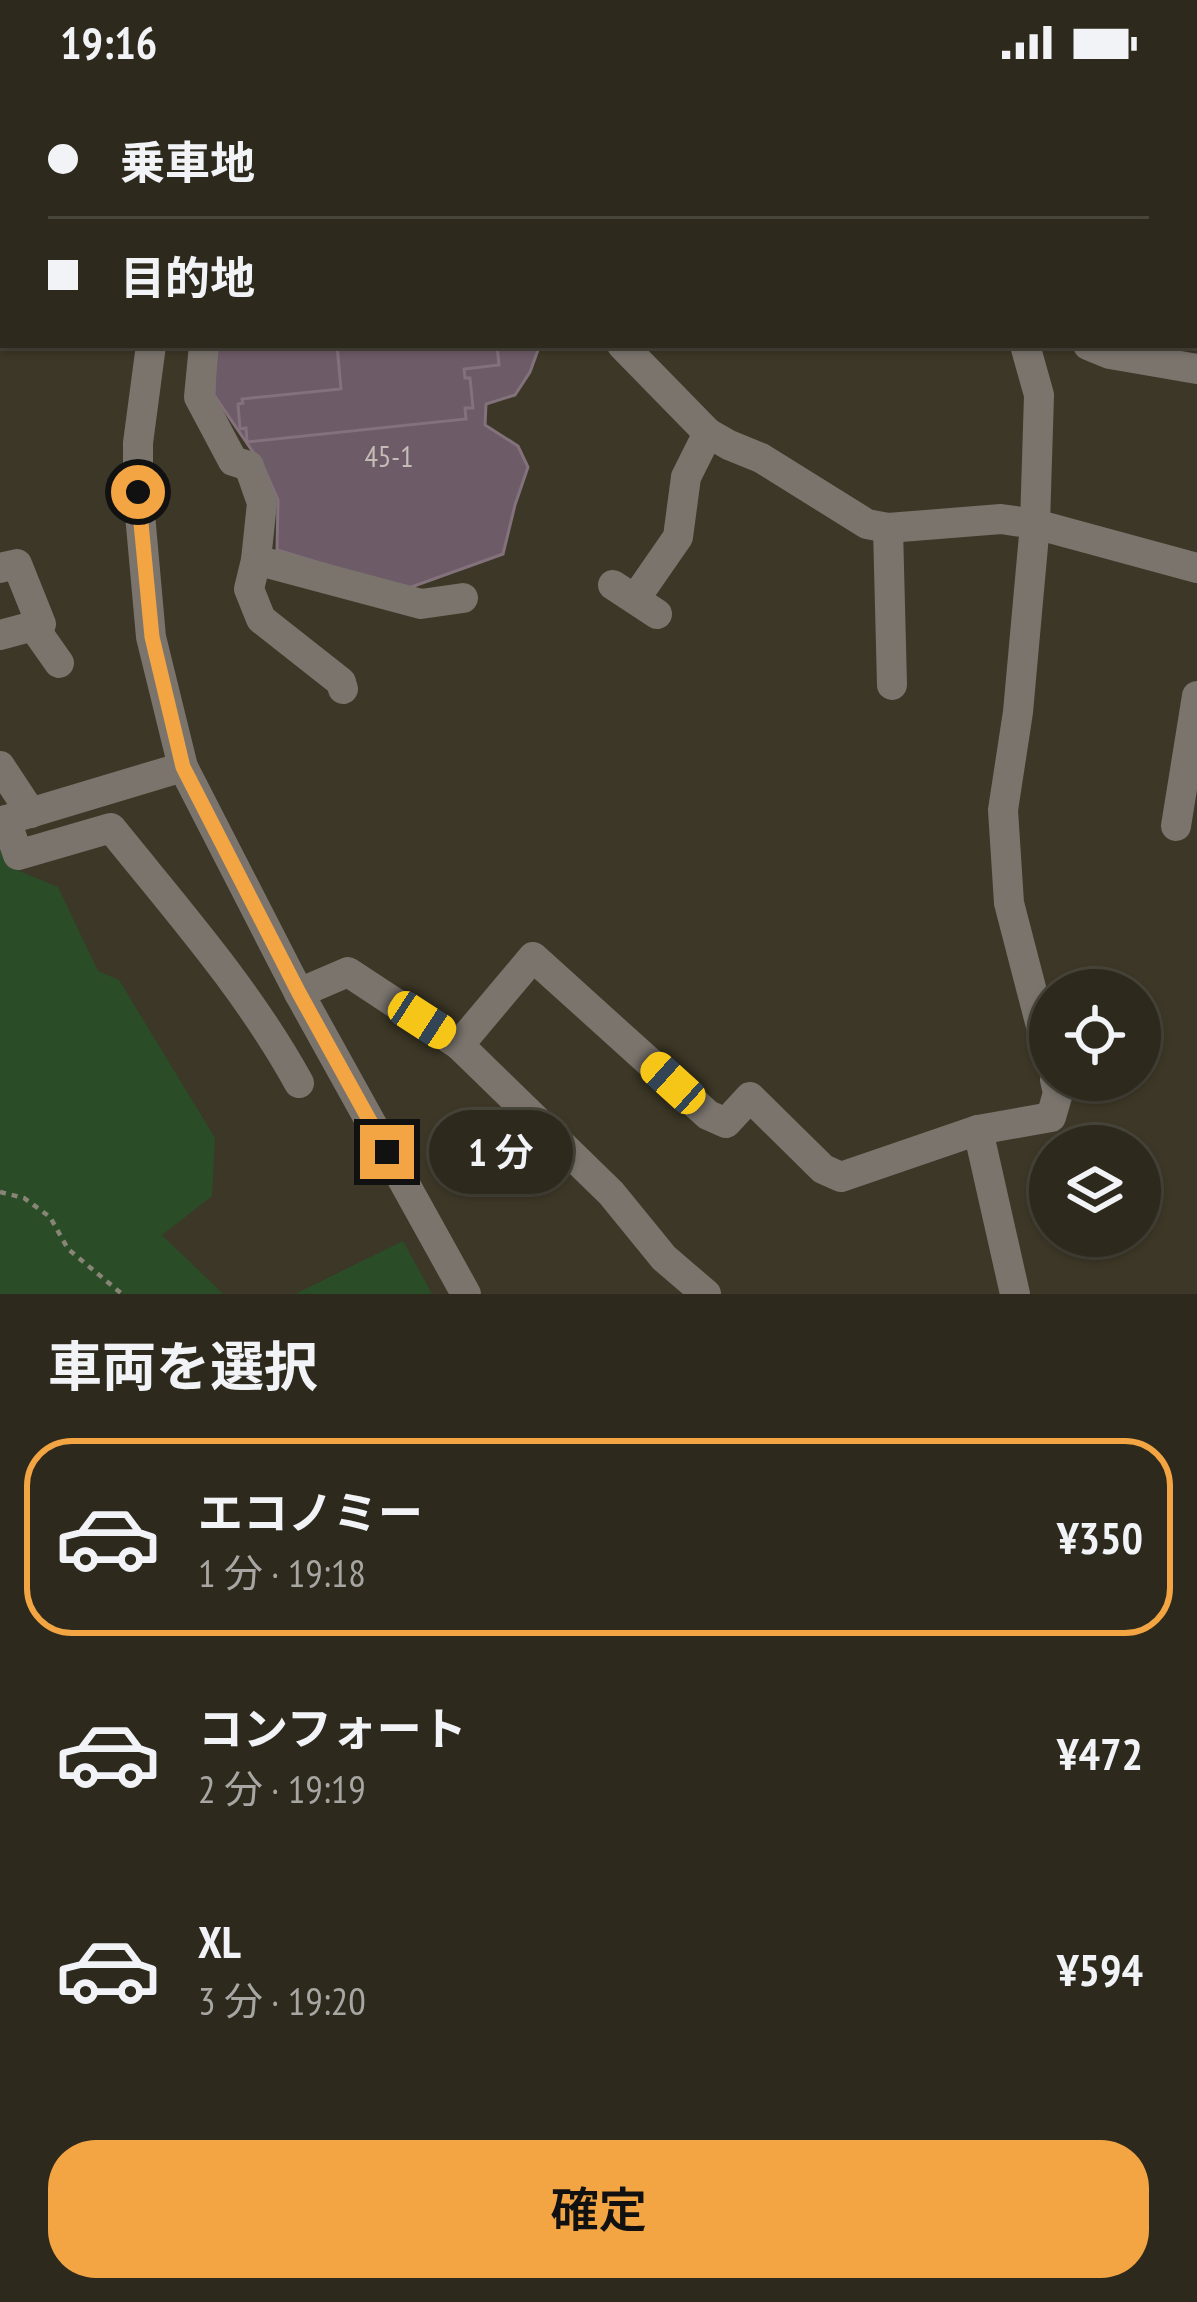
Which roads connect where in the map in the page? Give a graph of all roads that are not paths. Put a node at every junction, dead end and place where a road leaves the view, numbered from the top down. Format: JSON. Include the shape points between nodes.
{"nodes":[{"id":1,"x":151,"y":348,"type":"edge"},
{"id":2,"x":204,"y":348,"type":"edge"},
{"id":3,"x":625,"y":348,"type":"edge"},
{"id":4,"x":1026,"y":348,"type":"edge"},
{"id":5,"x":1095,"y":348,"type":"edge"},
{"id":6,"x":1197,"y":369,"type":"edge"},
{"id":7,"x":708,"y":433,"type":"junction"},
{"id":8,"x":1035,"y":524,"type":"junction"},
{"id":9,"x":888,"y":528,"type":"junction"},
{"id":10,"x":256,"y":560,"type":"junction"},
{"id":11,"x":0,"y":568,"type":"edge"},
{"id":12,"x":1197,"y":568,"type":"edge"},
{"id":13,"x":463,"y":598,"type":"dead end"},
{"id":14,"x":635,"y":600,"type":"dead end"},
{"id":15,"x":32,"y":626,"type":"junction"},
{"id":16,"x":0,"y":635,"type":"edge"},
{"id":17,"x":59,"y":664,"type":"dead end"},
{"id":18,"x":892,"y":686,"type":"dead end"},
{"id":19,"x":343,"y":689,"type":"dead end"},
{"id":20,"x":1197,"y":695,"type":"edge"},
{"id":21,"x":1191,"y":758,"type":"edge"},
{"id":22,"x":0,"y":766,"type":"edge"},
{"id":23,"x":183,"y":767,"type":"junction"},
{"id":24,"x":12,"y":818,"type":"edge"},
{"id":25,"x":1176,"y":826,"type":"dead end"},
{"id":26,"x":1029,"y":980,"type":"edge"},
{"id":27,"x":299,"y":993,"type":"junction"},
{"id":28,"x":459,"y":1045,"type":"junction"},
{"id":29,"x":298,"y":1083,"type":"dead end"},
{"id":30,"x":1056,"y":1101,"type":"edge"},
{"id":31,"x":978,"y":1130,"type":"junction"},
{"id":32,"x":466,"y":1294,"type":"edge"},
{"id":33,"x":706,"y":1294,"type":"edge"},
{"id":34,"x":1015,"y":1294,"type":"edge"}],
"edges":[{"from":1,"to":23,"type":"street","via":[[138,443],[140,513],[152,637]]},
{"from":2,"to":10,"type":"street","via":[[200,397],[233,461],[249,466],[262,503]]},
{"from":3,"to":7,"type":"street"},
{"from":4,"to":8,"type":"street","via":[[1039,395]]},
{"from":5,"to":6,"type":"street"},
{"from":7,"to":9,"type":"street","via":[[867,524]]},
{"from":7,"to":14,"type":"street","via":[[686,477],[678,537]]},
{"from":8,"to":9,"type":"street"},
{"from":8,"to":12,"type":"street"},
{"from":8,"to":26,"type":"street","via":[[1003,810],[1009,903]]},
{"from":9,"to":18,"type":"street"},
{"from":10,"to":13,"type":"street","via":[[421,604]]},
{"from":10,"to":19,"type":"street","via":[[249,589],[261,619]]},
{"from":11,"to":15,"type":"street","via":[[17,563],[41,624]]},
{"from":15,"to":16,"type":"street"},
{"from":15,"to":17,"type":"street"},
{"from":20,"to":21,"type":"street"},
{"from":21,"to":25,"type":"street"},
{"from":22,"to":24,"type":"street"},
{"from":23,"to":24,"type":"street"},
{"from":23,"to":27,"type":"street"},
{"from":24,"to":29,"type":"street","via":[[18,855],[111,829],[201,940]]},
{"from":27,"to":28,"type":"street","via":[[347,972]]},
{"from":27,"to":32,"type":"street"},
{"from":28,"to":31,"type":"street","via":[[533,957],[708,1115],[726,1123],[750,1096],[841,1177]]},
{"from":28,"to":33,"type":"street"},
{"from":30,"to":31,"type":"street","via":[[1051,1117]]},
{"from":31,"to":34,"type":"street"}]}
